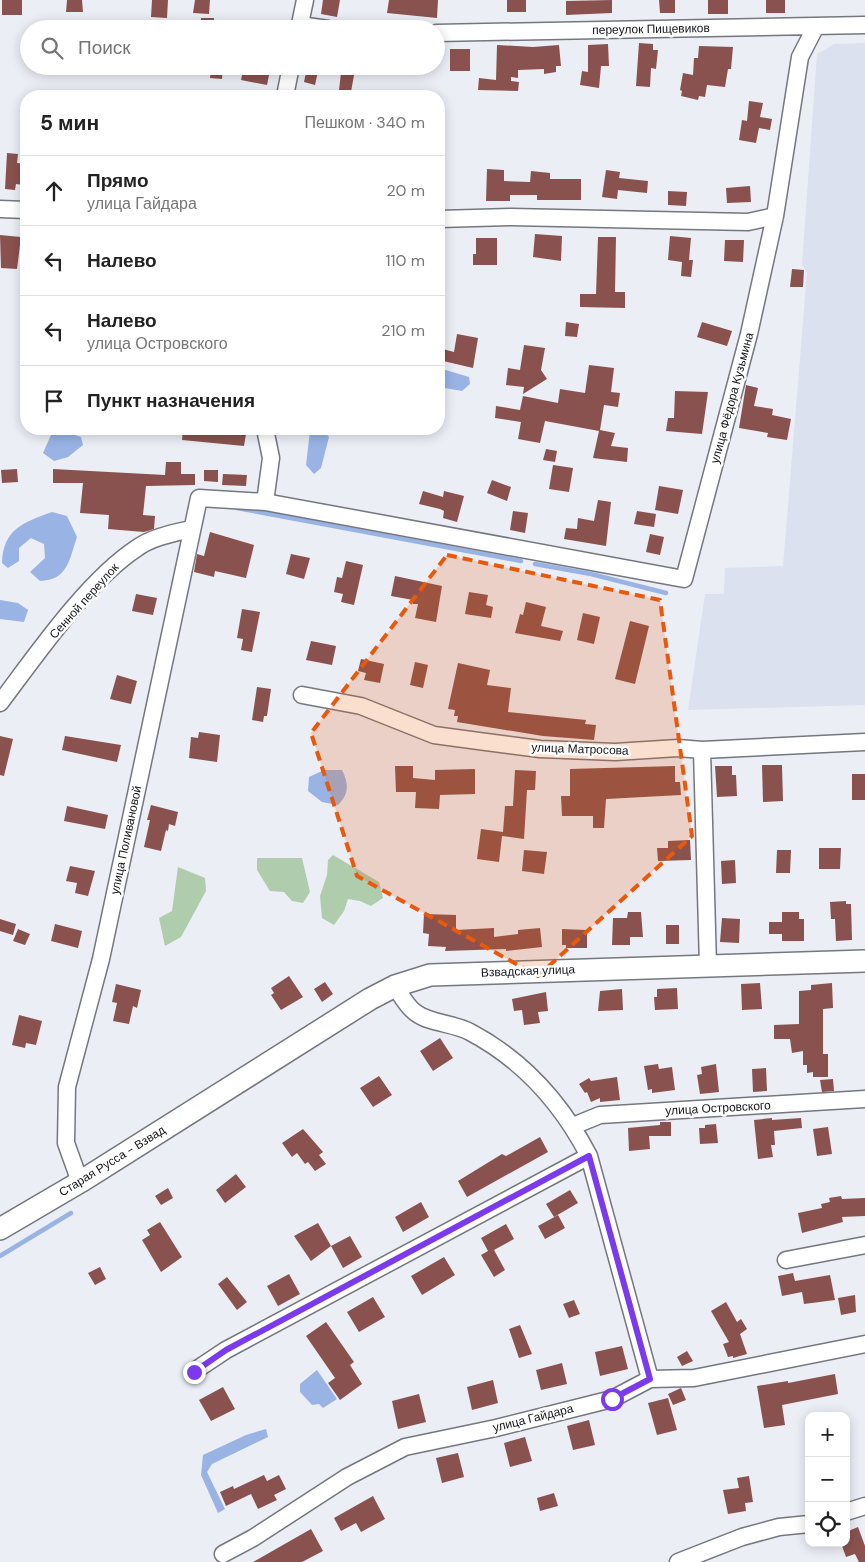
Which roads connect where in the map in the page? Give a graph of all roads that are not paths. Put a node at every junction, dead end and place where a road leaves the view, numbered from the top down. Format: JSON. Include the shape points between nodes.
{"nodes":[{"id":1,"x":305,"y":0,"type":"edge"},
{"id":2,"x":301,"y":20,"type":"edge"},
{"id":3,"x":865,"y":25,"type":"edge"},
{"id":4,"x":816,"y":26,"type":"junction"},
{"id":5,"x":445,"y":33,"type":"edge"},
{"id":6,"x":289,"y":75,"type":"edge"},
{"id":7,"x":286,"y":90,"type":"edge"},
{"id":8,"x":0,"y":210,"type":"edge"},
{"id":9,"x":20,"y":210,"type":"edge"},
{"id":10,"x":775,"y":216,"type":"junction"},
{"id":11,"x":445,"y":219,"type":"edge"},
{"id":12,"x":266,"y":435,"type":"edge"},
{"id":13,"x":266,"y":502,"type":"junction"},
{"id":14,"x":191,"y":529,"type":"junction"},
{"id":15,"x":302,"y":695,"type":"dead end"},
{"id":16,"x":0,"y":702,"type":"edge"},
{"id":17,"x":865,"y":742,"type":"edge"},
{"id":18,"x":702,"y":750,"type":"junction"},
{"id":19,"x":865,"y":961,"type":"edge"},
{"id":20,"x":708,"y":966,"type":"junction"},
{"id":21,"x":395,"y":986,"type":"junction"},
{"id":22,"x":223,"y":1092,"type":"joint"},
{"id":23,"x":865,"y":1099,"type":"edge"},
{"id":24,"x":573,"y":1126,"type":"junction"},
{"id":25,"x":589,"y":1156,"type":"junction"},
{"id":26,"x":80,"y":1182,"type":"junction"},
{"id":27,"x":0,"y":1229,"type":"edge"},
{"id":28,"x":865,"y":1245,"type":"edge"},
{"id":29,"x":786,"y":1260,"type":"dead end"},
{"id":30,"x":865,"y":1344,"type":"edge"},
{"id":31,"x":194,"y":1372,"type":"dead end"},
{"id":32,"x":650,"y":1379,"type":"junction"},
{"id":33,"x":865,"y":1506,"type":"edge"},
{"id":34,"x":850,"y":1511,"type":"edge"},
{"id":35,"x":805,"y":1524,"type":"edge"},
{"id":36,"x":223,"y":1554,"type":"dead end"},
{"id":37,"x":678,"y":1562,"type":"edge"}],
"edges":[{"from":1,"to":2,"type":"street"},
{"from":3,"to":4,"type":"street","name":"переулок Пищевиков"},
{"from":4,"to":5,"type":"street","name":"переулок Пищевиков"},
{"from":4,"to":10,"type":"street","name":"улица Фёдора Кузьмина","via":[[800,57]]},
{"from":6,"to":7,"type":"street"},
{"from":8,"to":9,"type":"street"},
{"from":10,"to":11,"type":"street","via":[[748,222],[511,217]]},
{"from":10,"to":13,"type":"street","name":"улица Фёдора Кузьмина","via":[[749,334],[684,579]]},
{"from":12,"to":13,"type":"street","via":[[271,458]]},
{"from":13,"to":14,"type":"street","name":"улица Поливановой","via":[[199,498]]},
{"from":14,"to":16,"type":"street","name":"Сенной переулок","via":[[139,546],[118,562],[87,594]]},
{"from":14,"to":26,"type":"street","name":"улица Поливановой","via":[[101,959],[67,1087],[66,1143]]},
{"from":15,"to":18,"type":"street","name":"улица Матросова","via":[[361,706],[434,735],[477,741],[540,749],[615,752],[678,748]]},
{"from":17,"to":18,"type":"street","name":"улица Матросова"},
{"from":18,"to":20,"type":"street"},
{"from":19,"to":20,"type":"street","name":"Взвадская улица"},
{"from":20,"to":21,"type":"street","name":"Взвадская улица","via":[[430,975]]},
{"from":21,"to":22,"type":"street","name":"Взвадская улица"},
{"from":21,"to":24,"type":"street","via":[[416,1014],[469,1031],[502,1052],[534,1078]]},
{"from":22,"to":26,"type":"street","name":"Старая Русса - Взвад"},
{"from":23,"to":24,"type":"street","name":"улица Островского","via":[[600,1115]]},
{"from":24,"to":25,"type":"street"},
{"from":25,"to":31,"type":"street","via":[[226,1350]]},
{"from":25,"to":32,"type":"street"},
{"from":26,"to":27,"type":"street","name":"Старая Русса - Взвад"},
{"from":28,"to":29,"type":"street"},
{"from":30,"to":32,"type":"street","name":"улица Гайдара","via":[[694,1378]]},
{"from":32,"to":36,"type":"street","name":"улица Гайдара","via":[[612,1399],[404,1447],[347,1477]]},
{"from":33,"to":34,"type":"street"},
{"from":35,"to":37,"type":"street","via":[[779,1527],[742,1537]]}]}
